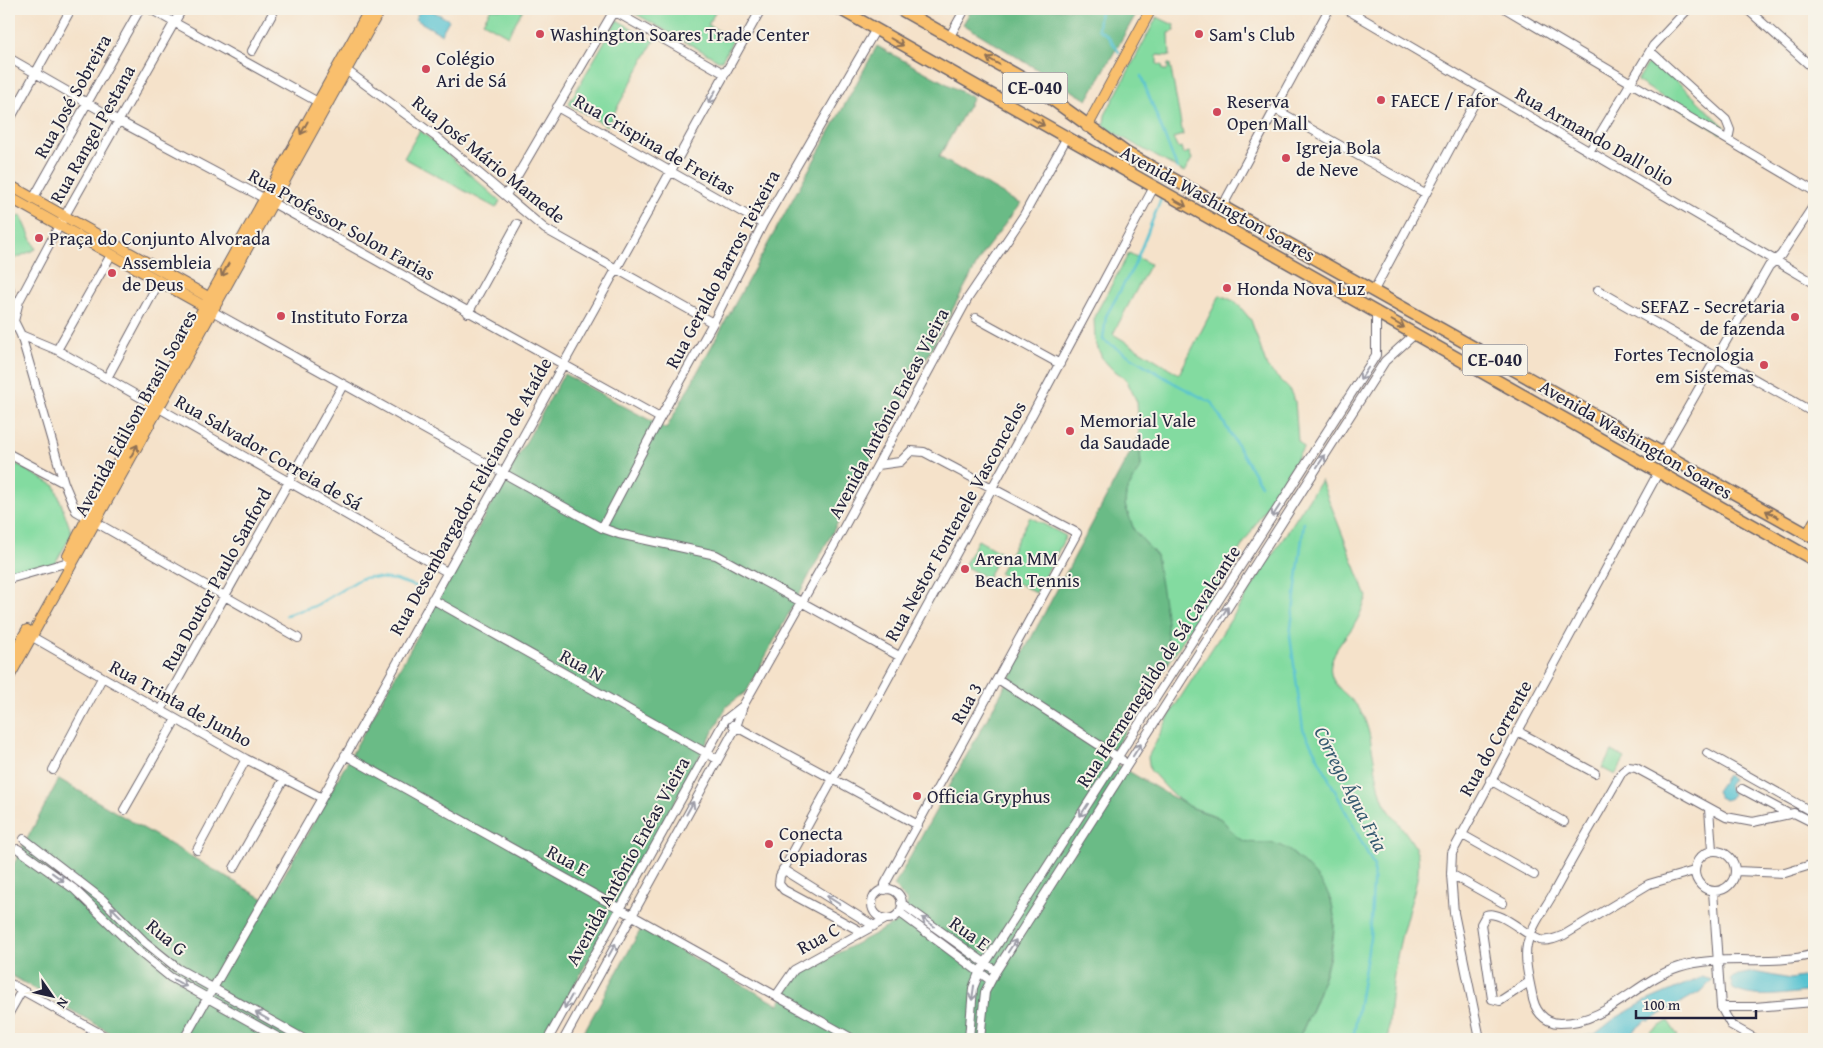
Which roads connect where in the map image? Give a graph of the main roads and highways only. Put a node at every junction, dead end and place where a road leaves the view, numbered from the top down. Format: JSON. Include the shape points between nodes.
{"nodes":[{"id":1,"x":370,"y":9,"type":"edge"},
{"id":2,"x":380,"y":9,"type":"edge"},
{"id":3,"x":840,"y":9,"type":"edge"},
{"id":4,"x":900,"y":9,"type":"edge"},
{"id":5,"x":1151,"y":9,"type":"edge"},
{"id":6,"x":1087,"y":126,"type":"junction"},
{"id":7,"x":9,"y":185,"type":"edge"},
{"id":8,"x":9,"y":197,"type":"edge"},
{"id":9,"x":269,"y":201,"type":"junction"},
{"id":10,"x":62,"y":221,"type":"junction"},
{"id":11,"x":209,"y":305,"type":"junction"},
{"id":12,"x":1814,"y":522,"type":"edge"},
{"id":13,"x":1811,"y":536,"type":"edge"},
{"id":14,"x":1814,"y":560,"type":"edge"},
{"id":15,"x":28,"y":635,"type":"junction"},
{"id":16,"x":9,"y":662,"type":"edge"},
{"id":17,"x":9,"y":677,"type":"edge"}],
"edges":[{"from":1,"to":9,"type":"main road","name":"Avenida Edilson Brasil Soares","one_way":true,"via":[[318,102]]},
{"from":2,"to":9,"type":"main road","name":"Avenida Edilson Brasil Soares"},
{"from":3,"to":14,"type":"highway","name":"Avenida Washington Soares","number":"CE-040","one_way":true},
{"from":6,"to":4,"type":"highway","name":"Avenida Washington Soares","number":"CE-040","one_way":true,"via":[[1024,79]]},
{"from":5,"to":6,"type":"main road"},
{"from":13,"to":6,"type":"highway","name":"Avenida Washington Soares","number":"CE-040","one_way":true,"via":[[1222,207],[1125,152]]},
{"from":7,"to":10,"type":"main road"},
{"from":8,"to":10,"type":"main road"},
{"from":9,"to":11,"type":"main road","name":"Avenida Edilson Brasil Soares"},
{"from":10,"to":11,"type":"main road"},
{"from":10,"to":11,"type":"main road","via":[[159,282]]},
{"from":11,"to":15,"type":"main road","name":"Avenida Edilson Brasil Soares"},
{"from":12,"to":13,"type":"main road"},
{"from":15,"to":16,"type":"main road","name":"Avenida Edilson Brasil Soares"},
{"from":15,"to":17,"type":"main road","name":"Avenida Edilson Brasil Soares"}]}
